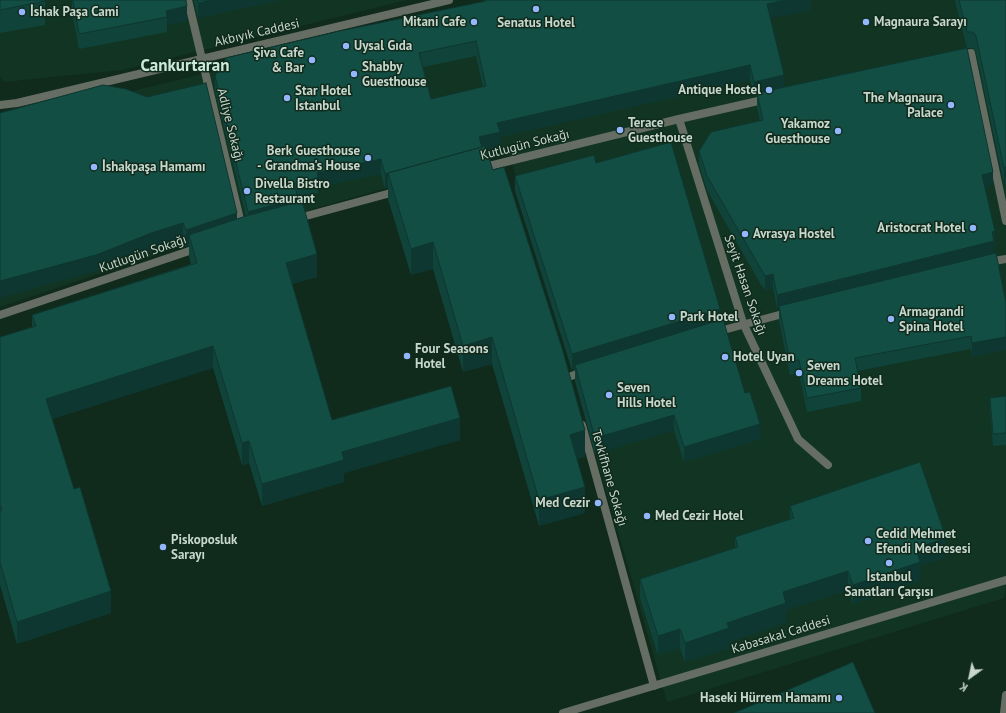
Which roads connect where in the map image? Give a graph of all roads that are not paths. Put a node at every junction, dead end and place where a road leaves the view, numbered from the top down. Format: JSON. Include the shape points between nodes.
{"nodes":[{"id":1,"x":188,"y":0,"type":"edge"},
{"id":2,"x":449,"y":0,"type":"edge"},
{"id":3,"x":948,"y":58,"type":"edge"},
{"id":4,"x":201,"y":59,"type":"junction"},
{"id":5,"x":779,"y":96,"type":"edge"},
{"id":6,"x":0,"y":105,"type":"edge"},
{"id":7,"x":679,"y":119,"type":"junction"},
{"id":8,"x":470,"y":171,"type":"edge"},
{"id":9,"x":409,"y":188,"type":"edge"},
{"id":10,"x":289,"y":221,"type":"edge"},
{"id":11,"x":1006,"y":221,"type":"edge"},
{"id":12,"x":244,"y":233,"type":"edge"},
{"id":13,"x":207,"y":245,"type":"edge"},
{"id":14,"x":1006,"y":258,"type":"edge"},
{"id":15,"x":990,"y":262,"type":"edge"},
{"id":16,"x":796,"y":310,"type":"edge"},
{"id":17,"x":0,"y":315,"type":"edge"},
{"id":18,"x":743,"y":323,"type":"junction"},
{"id":19,"x":705,"y":335,"type":"edge"},
{"id":20,"x":565,"y":366,"type":"edge"},
{"id":21,"x":591,"y":370,"type":"edge"},
{"id":22,"x":580,"y":419,"type":"edge"},
{"id":23,"x":828,"y":465,"type":"dead end"},
{"id":24,"x":1006,"y":580,"type":"edge"},
{"id":25,"x":654,"y":686,"type":"junction"},
{"id":26,"x":1006,"y":694,"type":"edge"},
{"id":27,"x":563,"y":713,"type":"edge"},
{"id":28,"x":1004,"y":713,"type":"edge"}],
"edges":[{"from":1,"to":4,"type":"street","name":"Adliye Sokağı"},
{"from":2,"to":4,"type":"street","name":"Akbıyık Caddesi"},
{"from":3,"to":11,"type":"street","via":[[971,53]]},
{"from":4,"to":6,"type":"street","name":"Akbıyık Caddesi"},
{"from":4,"to":12,"type":"street","name":"Adliye Sokağı"},
{"from":5,"to":7,"type":"street","name":"Kutlugün Sokağı"},
{"from":7,"to":8,"type":"street","name":"Kutlugün Sokağı","via":[[501,167]]},
{"from":7,"to":18,"type":"street","name":"Seyit Hasan Sokağı"},
{"from":9,"to":10,"type":"street"},
{"from":13,"to":17,"type":"street","name":"Kutlugün Sokağı"},
{"from":14,"to":15,"type":"street"},
{"from":16,"to":18,"type":"street"},
{"from":18,"to":19,"type":"street"},
{"from":18,"to":23,"type":"street","name":"Seyit Hasan Sokağı","via":[[798,439]]},
{"from":20,"to":21,"type":"street","via":[[569,381]]},
{"from":22,"to":25,"type":"street","name":"Tevkifhane Sokağı"},
{"from":24,"to":25,"type":"street","name":"Kabasakal Caddesi"},
{"from":25,"to":27,"type":"street","name":"Kabasakal Caddesi"},
{"from":26,"to":28,"type":"street"}]}
